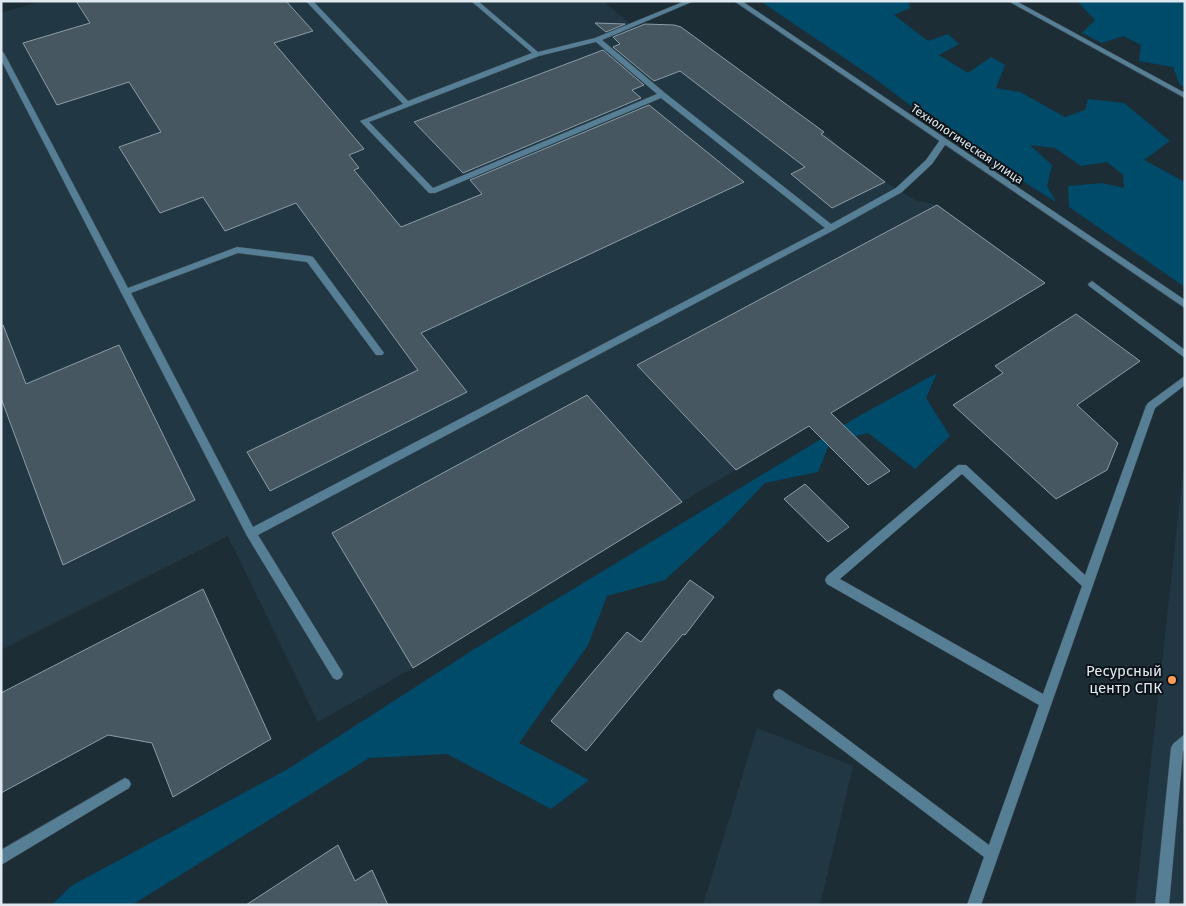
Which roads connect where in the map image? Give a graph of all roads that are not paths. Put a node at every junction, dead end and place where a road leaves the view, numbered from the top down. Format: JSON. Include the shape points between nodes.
{"nodes":[{"id":1,"x":309,"y":1,"type":"edge"},
{"id":2,"x":474,"y":1,"type":"edge"},
{"id":3,"x":691,"y":1,"type":"edge"},
{"id":4,"x":737,"y":1,"type":"edge"},
{"id":5,"x":1011,"y":1,"type":"edge"},
{"id":6,"x":597,"y":40,"type":"junction"},
{"id":7,"x":1,"y":53,"type":"edge"},
{"id":8,"x":537,"y":54,"type":"junction"},
{"id":9,"x":662,"y":95,"type":"junction"},
{"id":10,"x":1185,"y":96,"type":"edge"},
{"id":11,"x":407,"y":104,"type":"junction"},
{"id":12,"x":943,"y":142,"type":"junction"},
{"id":13,"x":831,"y":228,"type":"junction"},
{"id":14,"x":1092,"y":284,"type":"dead end"},
{"id":15,"x":126,"y":292,"type":"junction"},
{"id":16,"x":1185,"y":305,"type":"edge"},
{"id":17,"x":379,"y":352,"type":"dead end"},
{"id":18,"x":1185,"y":354,"type":"edge"},
{"id":19,"x":1185,"y":380,"type":"edge"},
{"id":20,"x":251,"y":533,"type":"junction"},
{"id":21,"x":1088,"y":585,"type":"junction"},
{"id":22,"x":337,"y":674,"type":"dead end"},
{"id":23,"x":779,"y":695,"type":"dead end"},
{"id":24,"x":1046,"y":702,"type":"junction"},
{"id":25,"x":1185,"y":740,"type":"edge"},
{"id":26,"x":126,"y":784,"type":"dead end"},
{"id":27,"x":992,"y":855,"type":"junction"},
{"id":28,"x":1,"y":858,"type":"edge"},
{"id":29,"x":974,"y":905,"type":"edge"},
{"id":30,"x":1162,"y":905,"type":"edge"}],
"edges":[{"from":1,"to":11,"type":"street"},
{"from":2,"to":8,"type":"street"},
{"from":3,"to":6,"type":"street"},
{"from":4,"to":12,"type":"street","name":"Технологическая улица"},
{"from":5,"to":10,"type":"street"},
{"from":6,"to":8,"type":"street"},
{"from":6,"to":9,"type":"street"},
{"from":7,"to":15,"type":"street"},
{"from":8,"to":11,"type":"street"},
{"from":9,"to":11,"type":"street","via":[[432,191],[364,121]]},
{"from":9,"to":13,"type":"street"},
{"from":12,"to":13,"type":"street","via":[[929,162],[899,190]]},
{"from":12,"to":16,"type":"street","name":"Технологическая улица"},
{"from":13,"to":20,"type":"street"},
{"from":14,"to":18,"type":"street"},
{"from":15,"to":17,"type":"street","via":[[237,250],[310,259]]},
{"from":15,"to":20,"type":"street"},
{"from":19,"to":21,"type":"street","via":[[1151,406]]},
{"from":20,"to":22,"type":"street"},
{"from":21,"to":24,"type":"street"},
{"from":21,"to":24,"type":"street","via":[[962,468],[831,580]]},
{"from":23,"to":27,"type":"street"},
{"from":24,"to":27,"type":"street"},
{"from":25,"to":30,"type":"street","via":[[1177,748]]},
{"from":26,"to":28,"type":"street"},
{"from":27,"to":29,"type":"street"}]}
